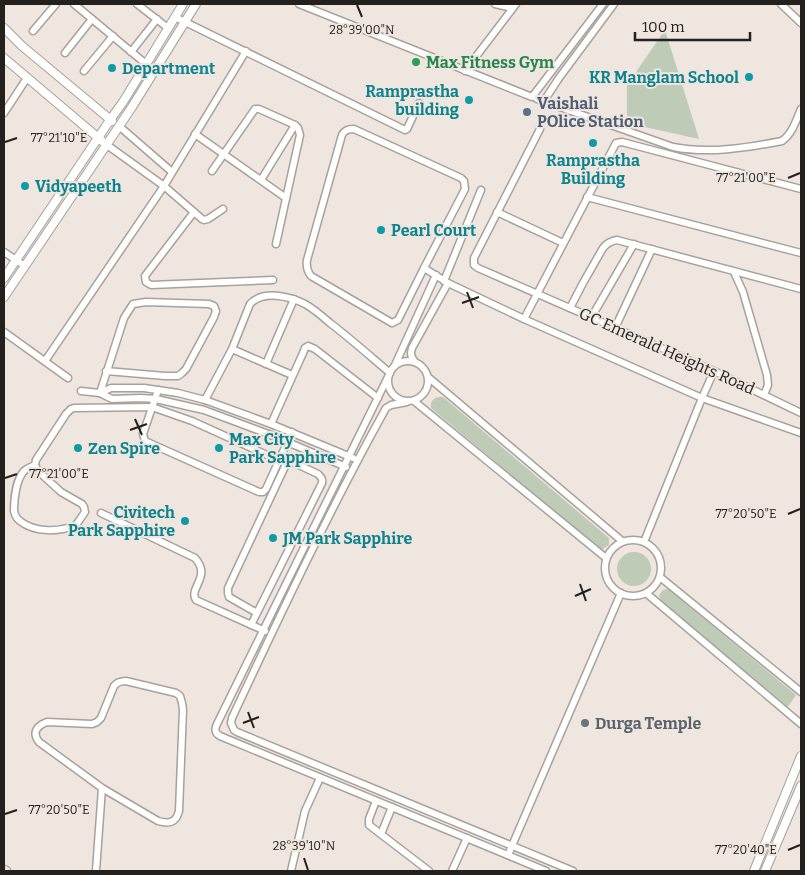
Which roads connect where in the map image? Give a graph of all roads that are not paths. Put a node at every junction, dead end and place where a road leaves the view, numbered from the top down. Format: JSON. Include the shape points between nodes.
{"nodes":[{"id":1,"x":56,"y":4,"type":"edge"},
{"id":2,"x":74,"y":4,"type":"edge"},
{"id":3,"x":137,"y":4,"type":"edge"},
{"id":4,"x":183,"y":4,"type":"edge"},
{"id":5,"x":196,"y":4,"type":"edge"},
{"id":6,"x":298,"y":4,"type":"edge"},
{"id":7,"x":495,"y":4,"type":"edge"},
{"id":8,"x":603,"y":4,"type":"edge"},
{"id":9,"x":614,"y":4,"type":"edge"},
{"id":10,"x":781,"y":4,"type":"edge"},
{"id":11,"x":514,"y":6,"type":"edge"},
{"id":12,"x":175,"y":16,"type":"junction"},
{"id":13,"x":92,"y":19,"type":"junction"},
{"id":14,"x":157,"y":19,"type":"junction"},
{"id":15,"x":185,"y":21,"type":"junction"},
{"id":16,"x":801,"y":23,"type":"edge"},
{"id":17,"x":4,"y":28,"type":"edge"},
{"id":18,"x":168,"y":28,"type":"junction"},
{"id":19,"x":33,"y":31,"type":"dead end"},
{"id":20,"x":113,"y":36,"type":"junction"},
{"id":21,"x":246,"y":51,"type":"junction"},
{"id":22,"x":130,"y":52,"type":"junction"},
{"id":23,"x":65,"y":53,"type":"dead end"},
{"id":24,"x":4,"y":58,"type":"edge"},
{"id":25,"x":146,"y":64,"type":"junction"},
{"id":26,"x":84,"y":71,"type":"dead end"},
{"id":27,"x":466,"y":71,"type":"junction"},
{"id":28,"x":27,"y":78,"type":"junction"},
{"id":29,"x":420,"y":103,"type":"dead end"},
{"id":30,"x":801,"y":110,"type":"edge"},
{"id":31,"x":4,"y":113,"type":"edge"},
{"id":32,"x":110,"y":120,"type":"junction"},
{"id":33,"x":295,"y":125,"type":"junction"},
{"id":34,"x":119,"y":126,"type":"junction"},
{"id":35,"x":540,"y":129,"type":"dead end"},
{"id":36,"x":195,"y":134,"type":"junction"},
{"id":37,"x":98,"y":138,"type":"junction"},
{"id":38,"x":107,"y":145,"type":"junction"},
{"id":39,"x":224,"y":154,"type":"junction"},
{"id":40,"x":212,"y":171,"type":"dead end"},
{"id":41,"x":172,"y":172,"type":"junction"},
{"id":42,"x":260,"y":180,"type":"junction"},
{"id":43,"x":164,"y":186,"type":"junction"},
{"id":44,"x":801,"y":189,"type":"edge"},
{"id":45,"x":481,"y":190,"type":"dead end"},
{"id":46,"x":587,"y":197,"type":"junction"},
{"id":47,"x":286,"y":198,"type":"junction"},
{"id":48,"x":222,"y":209,"type":"dead end"},
{"id":49,"x":194,"y":212,"type":"junction"},
{"id":50,"x":497,"y":212,"type":"junction"},
{"id":51,"x":563,"y":243,"type":"junction"},
{"id":52,"x":276,"y":244,"type":"dead end"},
{"id":53,"x":634,"y":244,"type":"junction"},
{"id":54,"x":652,"y":249,"type":"junction"},
{"id":55,"x":4,"y":252,"type":"edge"},
{"id":56,"x":801,"y":253,"type":"edge"},
{"id":57,"x":16,"y":260,"type":"junction"},
{"id":58,"x":25,"y":266,"type":"junction"},
{"id":59,"x":424,"y":268,"type":"junction"},
{"id":60,"x":734,"y":272,"type":"junction"},
{"id":61,"x":436,"y":276,"type":"junction"},
{"id":62,"x":4,"y":278,"type":"edge"},
{"id":63,"x":273,"y":280,"type":"dead end"},
{"id":64,"x":446,"y":282,"type":"junction"},
{"id":65,"x":801,"y":289,"type":"edge"},
{"id":66,"x":537,"y":294,"type":"junction"},
{"id":67,"x":4,"y":297,"type":"edge"},
{"id":68,"x":294,"y":300,"type":"junction"},
{"id":69,"x":570,"y":308,"type":"junction"},
{"id":70,"x":591,"y":318,"type":"junction"},
{"id":71,"x":524,"y":319,"type":"junction"},
{"id":72,"x":615,"y":328,"type":"junction"},
{"id":73,"x":4,"y":332,"type":"edge"},
{"id":74,"x":232,"y":349,"type":"junction"},
{"id":75,"x":44,"y":361,"type":"junction"},
{"id":76,"x":415,"y":362,"type":"junction"},
{"id":77,"x":266,"y":364,"type":"junction"},
{"id":78,"x":395,"y":366,"type":"junction"},
{"id":79,"x":106,"y":371,"type":"junction"},
{"id":80,"x":714,"y":371,"type":"junction"},
{"id":81,"x":389,"y":375,"type":"junction"},
{"id":82,"x":292,"y":376,"type":"junction"},
{"id":83,"x":428,"y":377,"type":"junction"},
{"id":84,"x":68,"y":378,"type":"dead end"},
{"id":85,"x":158,"y":390,"type":"junction"},
{"id":86,"x":81,"y":391,"type":"dead end"},
{"id":87,"x":100,"y":393,"type":"junction"},
{"id":88,"x":764,"y":395,"type":"junction"},
{"id":89,"x":378,"y":398,"type":"junction"},
{"id":90,"x":702,"y":398,"type":"junction"},
{"id":91,"x":154,"y":399,"type":"junction"},
{"id":92,"x":205,"y":400,"type":"junction"},
{"id":93,"x":411,"y":401,"type":"junction"},
{"id":94,"x":152,"y":406,"type":"junction"},
{"id":95,"x":801,"y":412,"type":"edge"},
{"id":96,"x":271,"y":424,"type":"junction"},
{"id":97,"x":292,"y":432,"type":"junction"},
{"id":98,"x":801,"y":433,"type":"edge"},
{"id":99,"x":287,"y":442,"type":"junction"},
{"id":100,"x":267,"y":455,"type":"dead end"},
{"id":101,"x":350,"y":456,"type":"junction"},
{"id":102,"x":357,"y":460,"type":"junction"},
{"id":103,"x":35,"y":465,"type":"junction"},
{"id":104,"x":344,"y":466,"type":"junction"},
{"id":105,"x":352,"y":470,"type":"junction"},
{"id":106,"x":101,"y":513,"type":"dead end"},
{"id":107,"x":622,"y":542,"type":"junction"},
{"id":108,"x":644,"y":542,"type":"junction"},
{"id":109,"x":606,"y":558,"type":"junction"},
{"id":110,"x":660,"y":577,"type":"junction"},
{"id":111,"x":621,"y":593,"type":"junction"},
{"id":112,"x":646,"y":593,"type":"junction"},
{"id":113,"x":257,"y":613,"type":"junction"},
{"id":114,"x":251,"y":625,"type":"junction"},
{"id":115,"x":263,"y":630,"type":"junction"},
{"id":116,"x":271,"y":634,"type":"junction"},
{"id":117,"x":801,"y":692,"type":"edge"},
{"id":118,"x":801,"y":724,"type":"edge"},
{"id":119,"x":801,"y":756,"type":"edge"},
{"id":120,"x":312,"y":763,"type":"junction"},
{"id":121,"x":308,"y":773,"type":"junction"},
{"id":122,"x":320,"y":778,"type":"junction"},
{"id":123,"x":801,"y":786,"type":"edge"},
{"id":124,"x":102,"y":788,"type":"junction"},
{"id":125,"x":376,"y":801,"type":"junction"},
{"id":126,"x":392,"y":808,"type":"junction"},
{"id":127,"x":382,"y":834,"type":"junction"},
{"id":128,"x":466,"y":838,"type":"junction"},
{"id":129,"x":512,"y":846,"type":"junction"},
{"id":130,"x":508,"y":855,"type":"junction"},
{"id":131,"x":96,"y":871,"type":"edge"},
{"id":132,"x":291,"y":871,"type":"edge"},
{"id":133,"x":429,"y":871,"type":"edge"},
{"id":134,"x":452,"y":871,"type":"edge"},
{"id":135,"x":546,"y":871,"type":"edge"},
{"id":136,"x":573,"y":871,"type":"edge"},
{"id":137,"x":754,"y":871,"type":"edge"},
{"id":138,"x":765,"y":871,"type":"edge"}],
"edges":[{"from":1,"to":19,"type":"street"},
{"from":2,"to":13,"type":"street"},
{"from":3,"to":14,"type":"street"},
{"from":4,"to":12,"type":"street"},
{"from":5,"to":15,"type":"street"},
{"from":6,"to":27,"type":"street"},
{"from":7,"to":11,"type":"street"},
{"from":8,"to":27,"type":"street","via":[[532,97]]},
{"from":9,"to":30,"type":"street","via":[[540,100],[673,147],[702,151],[782,141],[791,132]]},
{"from":10,"to":16,"type":"street"},
{"from":11,"to":27,"type":"street"},
{"from":12,"to":15,"type":"street"},
{"from":12,"to":18,"type":"street"},
{"from":13,"to":20,"type":"street"},
{"from":13,"to":23,"type":"street"},
{"from":14,"to":18,"type":"street"},
{"from":14,"to":22,"type":"street"},
{"from":15,"to":21,"type":"street"},
{"from":15,"to":34,"type":"street"},
{"from":17,"to":32,"type":"street"},
{"from":18,"to":25,"type":"street"},
{"from":20,"to":22,"type":"street"},
{"from":20,"to":26,"type":"street"},
{"from":21,"to":29,"type":"street","via":[[405,130]]},
{"from":21,"to":36,"type":"street"},
{"from":22,"to":25,"type":"street"},
{"from":24,"to":28,"type":"street"},
{"from":25,"to":32,"type":"street"},
{"from":28,"to":31,"type":"street"},
{"from":28,"to":37,"type":"street"},
{"from":32,"to":34,"type":"street"},
{"from":32,"to":37,"type":"street"},
{"from":33,"to":39,"type":"street","via":[[255,109]]},
{"from":33,"to":42,"type":"street"},
{"from":33,"to":47,"type":"street","via":[[300,135]]},
{"from":34,"to":38,"type":"street"},
{"from":34,"to":41,"type":"street"},
{"from":35,"to":50,"type":"street","name":"GC Emerald Heights Road"},
{"from":36,"to":39,"type":"street"},
{"from":36,"to":41,"type":"street"},
{"from":37,"to":38,"type":"street"},
{"from":37,"to":57,"type":"street"},
{"from":38,"to":43,"type":"street"},
{"from":38,"to":58,"type":"street"},
{"from":39,"to":40,"type":"street"},
{"from":39,"to":42,"type":"street"},
{"from":41,"to":43,"type":"street"},
{"from":42,"to":47,"type":"street"},
{"from":43,"to":49,"type":"street"},
{"from":43,"to":75,"type":"street"},
{"from":44,"to":46,"type":"street","via":[[622,142],[614,145]]},
{"from":45,"to":64,"type":"street"},
{"from":46,"to":51,"type":"street"},
{"from":46,"to":56,"type":"street"},
{"from":47,"to":52,"type":"street"},
{"from":48,"to":49,"type":"street","via":[[204,220]]},
{"from":49,"to":63,"type":"street","via":[[145,276],[146,282],[151,285]]},
{"from":50,"to":51,"type":"street"},
{"from":50,"to":66,"type":"street","name":"GC Emerald Heights Road","via":[[474,264]]},
{"from":51,"to":66,"type":"street"},
{"from":53,"to":54,"type":"street"},
{"from":53,"to":69,"type":"street","via":[[617,240],[606,244]]},
{"from":53,"to":70,"type":"street"},
{"from":54,"to":60,"type":"street"},
{"from":54,"to":72,"type":"street"},
{"from":55,"to":57,"type":"street"},
{"from":57,"to":58,"type":"street"},
{"from":57,"to":62,"type":"street"},
{"from":58,"to":67,"type":"street"},
{"from":59,"to":59,"type":"street","via":[[398,320],[392,323],[308,272],[307,260],[345,131],[354,129],[464,181],[464,189]]},
{"from":59,"to":61,"type":"street"},
{"from":60,"to":65,"type":"street"},
{"from":60,"to":88,"type":"street","name":"GC Emerald Heights Road","via":[[767,375]]},
{"from":61,"to":64,"type":"street"},
{"from":61,"to":78,"type":"street"},
{"from":64,"to":71,"type":"street"},
{"from":64,"to":76,"type":"street","via":[[412,348],[411,356]]},
{"from":66,"to":69,"type":"street","name":"GC Emerald Heights Road"},
{"from":66,"to":71,"type":"street"},
{"from":68,"to":74,"type":"street","via":[[278,296],[254,300]]},
{"from":68,"to":77,"type":"street"},
{"from":68,"to":81,"type":"street","via":[[329,322]]},
{"from":69,"to":70,"type":"street","name":"GC Emerald Heights Road"},
{"from":70,"to":72,"type":"street","name":"GC Emerald Heights Road"},
{"from":71,"to":90,"type":"street"},
{"from":72,"to":80,"type":"street","name":"GC Emerald Heights Road"},
{"from":73,"to":75,"type":"street"},
{"from":74,"to":77,"type":"street"},
{"from":74,"to":92,"type":"street"},
{"from":75,"to":84,"type":"street"},
{"from":76,"to":78,"type":"street","via":[[400,362]]},
{"from":76,"to":83,"type":"street"},
{"from":77,"to":82,"type":"street"},
{"from":78,"to":81,"type":"street"},
{"from":79,"to":79,"type":"street","via":[[178,376],[186,368],[214,318],[214,306],[133,304],[124,318]]},
{"from":79,"to":87,"type":"street"},
{"from":80,"to":88,"type":"street","name":"GC Emerald Heights Road"},
{"from":80,"to":90,"type":"street"},
{"from":81,"to":89,"type":"street"},
{"from":81,"to":93,"type":"street","via":[[388,383],[393,394],[398,399]]},
{"from":82,"to":89,"type":"street","via":[[308,346]]},
{"from":82,"to":96,"type":"street"},
{"from":83,"to":93,"type":"street","via":[[425,393]]},
{"from":83,"to":107,"type":"street"},
{"from":85,"to":87,"type":"street","via":[[111,388]]},
{"from":85,"to":91,"type":"street"},
{"from":85,"to":92,"type":"street"},
{"from":86,"to":87,"type":"street"},
{"from":87,"to":91,"type":"street","via":[[112,399]]},
{"from":88,"to":95,"type":"street"},
{"from":89,"to":101,"type":"street"},
{"from":90,"to":98,"type":"street"},
{"from":90,"to":108,"type":"street"},
{"from":91,"to":94,"type":"street"},
{"from":91,"to":99,"type":"street","via":[[204,410]]},
{"from":92,"to":96,"type":"street"},
{"from":93,"to":102,"type":"street","via":[[386,408]]},
{"from":93,"to":109,"type":"street"},
{"from":94,"to":99,"type":"street","via":[[143,434],[145,441],[259,492],[266,489]]},
{"from":94,"to":100,"type":"street"},
{"from":94,"to":103,"type":"street","via":[[71,409]]},
{"from":96,"to":97,"type":"street"},
{"from":97,"to":99,"type":"street"},
{"from":97,"to":101,"type":"street"},
{"from":99,"to":104,"type":"street"},
{"from":101,"to":102,"type":"street"},
{"from":101,"to":104,"type":"street"},
{"from":102,"to":105,"type":"street"},
{"from":103,"to":103,"type":"street","via":[[61,492],[82,504],[85,512],[76,526],[47,531],[26,525],[17,518],[14,511],[18,485],[24,471]]},
{"from":104,"to":105,"type":"street"},
{"from":104,"to":115,"type":"street"},
{"from":105,"to":116,"type":"street"},
{"from":106,"to":114,"type":"street","via":[[195,558],[202,574],[194,598]]},
{"from":107,"to":108,"type":"street"},
{"from":107,"to":109,"type":"street","via":[[615,545]]},
{"from":108,"to":110,"type":"street","via":[[658,554]]},
{"from":109,"to":111,"type":"street","via":[[606,578]]},
{"from":110,"to":112,"type":"street"},
{"from":110,"to":117,"type":"street"},
{"from":111,"to":112,"type":"street","via":[[636,596]]},
{"from":111,"to":129,"type":"street"},
{"from":112,"to":118,"type":"street"},
{"from":113,"to":113,"type":"street","via":[[229,597],[228,588],[288,460],[318,474],[323,480]]},
{"from":113,"to":114,"type":"street"},
{"from":114,"to":115,"type":"street"},
{"from":115,"to":116,"type":"street"},
{"from":115,"to":121,"type":"street","via":[[215,731]]},
{"from":116,"to":120,"type":"street","via":[[231,723],[236,732]]},
{"from":119,"to":137,"type":"street"},
{"from":120,"to":121,"type":"street"},
{"from":120,"to":129,"type":"street"},
{"from":121,"to":122,"type":"street"},
{"from":122,"to":125,"type":"street"},
{"from":122,"to":132,"type":"street","via":[[305,811]]},
{"from":123,"to":138,"type":"street"},
{"from":124,"to":124,"type":"street","via":[[39,742],[35,737],[38,727],[46,722],[97,722],[114,686],[121,681],[180,696],[183,710],[177,817],[165,823],[158,821]]},
{"from":124,"to":131,"type":"street"},
{"from":125,"to":126,"type":"street"},
{"from":125,"to":127,"type":"street","via":[[369,825]]},
{"from":126,"to":127,"type":"street"},
{"from":126,"to":128,"type":"street"},
{"from":127,"to":133,"type":"street"},
{"from":128,"to":130,"type":"street"},
{"from":128,"to":134,"type":"street"},
{"from":129,"to":130,"type":"street"},
{"from":129,"to":136,"type":"street"},
{"from":130,"to":135,"type":"street"}]}
